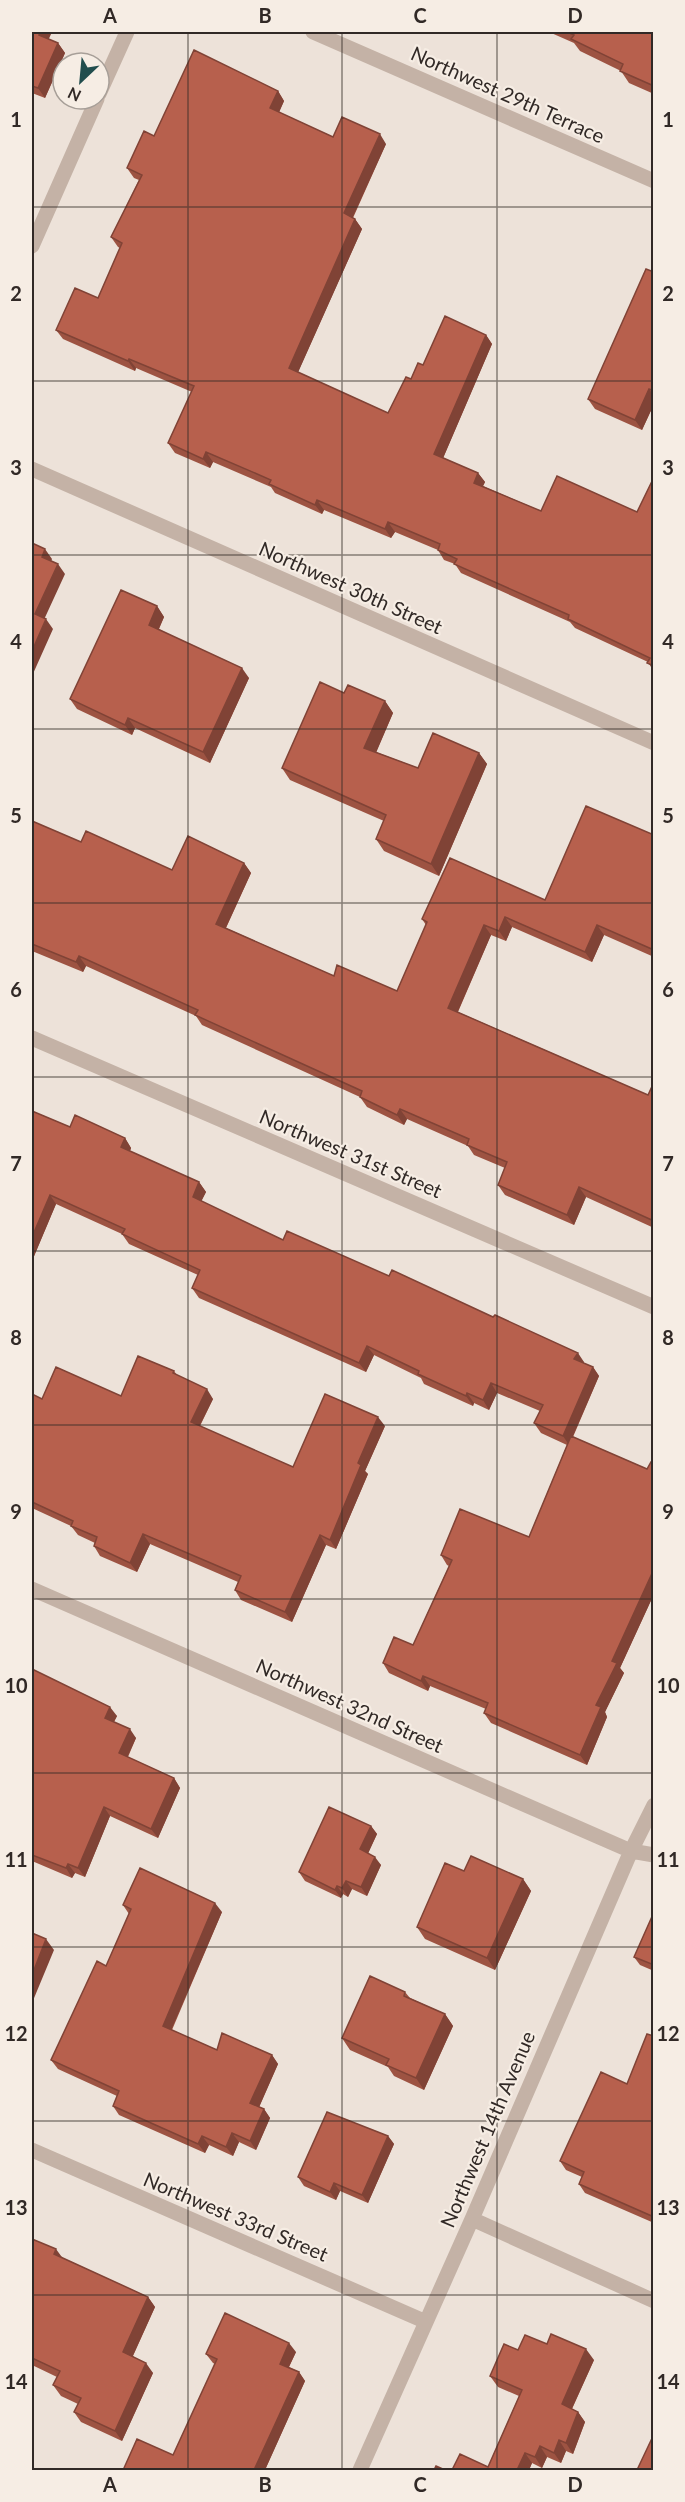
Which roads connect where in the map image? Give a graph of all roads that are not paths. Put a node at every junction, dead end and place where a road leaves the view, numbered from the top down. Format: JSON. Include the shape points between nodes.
{"nodes":[{"id":1,"x":127,"y":32,"type":"edge"},
{"id":2,"x":313,"y":32,"type":"edge"},
{"id":3,"x":111,"y":67,"type":"edge"},
{"id":4,"x":92,"y":111,"type":"edge"},
{"id":5,"x":654,"y":181,"type":"edge"},
{"id":6,"x":32,"y":246,"type":"edge"},
{"id":7,"x":32,"y":470,"type":"edge"},
{"id":8,"x":654,"y":743,"type":"edge"},
{"id":9,"x":32,"y":1038,"type":"edge"},
{"id":10,"x":654,"y":1307,"type":"edge"},
{"id":11,"x":32,"y":1589,"type":"edge"},
{"id":12,"x":654,"y":1804,"type":"edge"},
{"id":13,"x":631,"y":1851,"type":"junction"},
{"id":14,"x":654,"y":1855,"type":"edge"},
{"id":15,"x":32,"y":2150,"type":"edge"},
{"id":16,"x":471,"y":2219,"type":"junction"},
{"id":17,"x":654,"y":2301,"type":"edge"},
{"id":18,"x":424,"y":2321,"type":"junction"},
{"id":19,"x":360,"y":2470,"type":"edge"}],
"edges":[{"from":1,"to":3,"type":"street"},
{"from":2,"to":5,"type":"street","name":"Northwest 29th Terrace"},
{"from":4,"to":6,"type":"street"},
{"from":7,"to":8,"type":"street","name":"Northwest 30th Street"},
{"from":9,"to":10,"type":"street","name":"Northwest 31st Street"},
{"from":11,"to":13,"type":"street","name":"Northwest 32nd Street"},
{"from":12,"to":13,"type":"street","name":"Northwest 14th Avenue"},
{"from":13,"to":14,"type":"street","name":"Northwest 32nd Street"},
{"from":13,"to":16,"type":"street","name":"Northwest 14th Avenue"},
{"from":15,"to":18,"type":"street","name":"Northwest 33rd Street"},
{"from":16,"to":17,"type":"street"},
{"from":16,"to":18,"type":"street","name":"Northwest 14th Avenue"},
{"from":18,"to":19,"type":"street","name":"Northwest 14th Avenue"}]}
